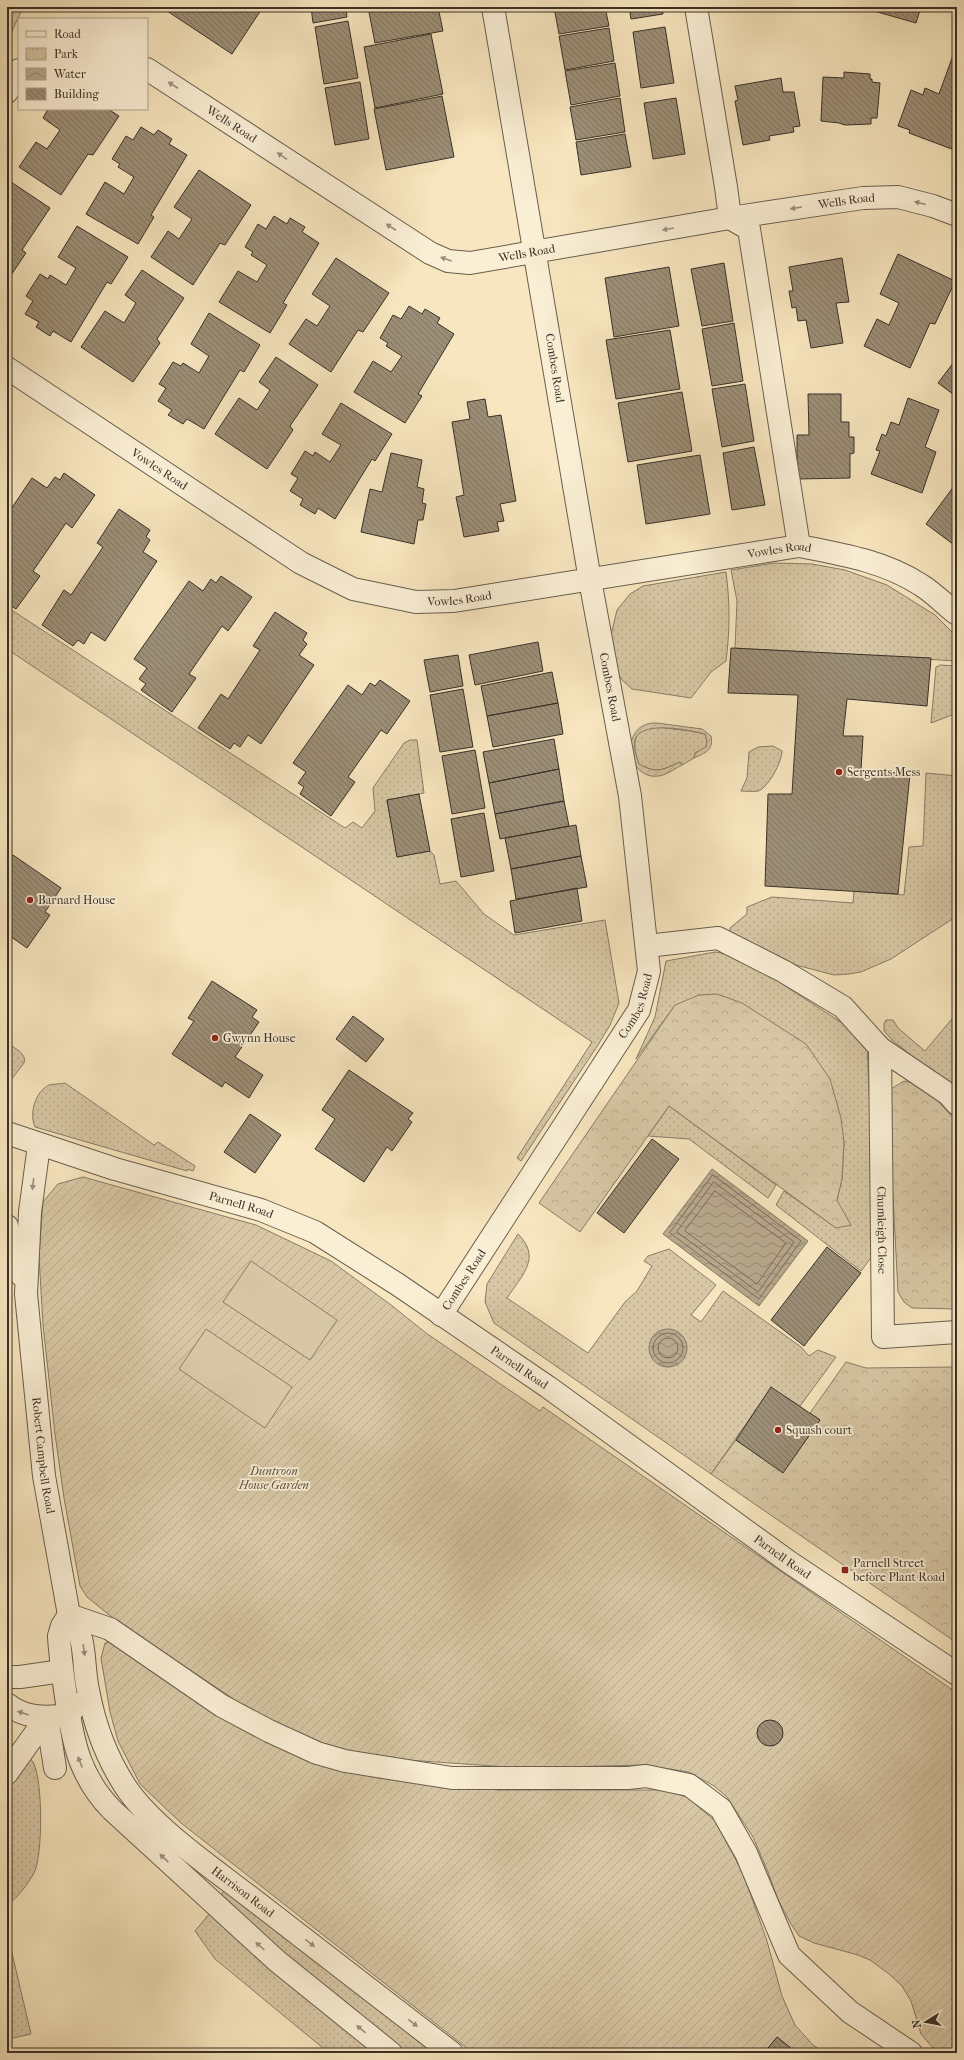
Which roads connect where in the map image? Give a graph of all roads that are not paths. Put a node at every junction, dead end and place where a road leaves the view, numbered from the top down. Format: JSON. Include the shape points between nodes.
{"nodes":[{"id":1,"x":493,"y":7,"type":"edge"},
{"id":2,"x":696,"y":7,"type":"edge"},
{"id":3,"x":148,"y":70,"type":"edge"},
{"id":4,"x":18,"y":72,"type":"edge"},
{"id":5,"x":7,"y":92,"type":"edge"},
{"id":6,"x":957,"y":215,"type":"edge"},
{"id":7,"x":730,"y":218,"type":"junction"},
{"id":8,"x":536,"y":252,"type":"junction"},
{"id":9,"x":7,"y":368,"type":"edge"},
{"id":10,"x":799,"y":546,"type":"junction"},
{"id":11,"x":590,"y":580,"type":"junction"},
{"id":12,"x":957,"y":614,"type":"edge"},
{"id":13,"x":647,"y":946,"type":"junction"},
{"id":14,"x":880,"y":1048,"type":"junction"},
{"id":15,"x":957,"y":1104,"type":"edge"},
{"id":16,"x":7,"y":1133,"type":"edge"},
{"id":17,"x":39,"y":1145,"type":"junction"},
{"id":18,"x":7,"y":1226,"type":"edge"},
{"id":19,"x":26,"y":1294,"type":"junction"},
{"id":20,"x":441,"y":1315,"type":"junction"},
{"id":21,"x":957,"y":1332,"type":"edge"},
{"id":22,"x":69,"y":1615,"type":"junction"},
{"id":23,"x":62,"y":1672,"type":"junction"},
{"id":24,"x":957,"y":1674,"type":"edge"},
{"id":25,"x":7,"y":1677,"type":"edge"},
{"id":26,"x":87,"y":1688,"type":"junction"},
{"id":27,"x":7,"y":1704,"type":"edge"},
{"id":28,"x":69,"y":1715,"type":"junction"},
{"id":29,"x":47,"y":1717,"type":"junction"},
{"id":30,"x":55,"y":1768,"type":"dead end"},
{"id":31,"x":7,"y":1773,"type":"edge"},
{"id":32,"x":391,"y":2053,"type":"edge"},
{"id":33,"x":452,"y":2053,"type":"edge"},
{"id":34,"x":912,"y":2053,"type":"edge"}],
"edges":[{"from":1,"to":8,"type":"street","name":"Combes Road"},
{"from":2,"to":7,"type":"street"},
{"from":8,"to":3,"type":"street","name":"Wells Road","one_way":true,"via":[[470,263],[448,261],[430,253]]},
{"from":4,"to":5,"type":"street"},
{"from":6,"to":7,"type":"street","name":"Wells Road","one_way":true,"via":[[898,197],[863,198]]},
{"from":7,"to":8,"type":"street","name":"Wells Road","one_way":true},
{"from":7,"to":10,"type":"street","via":[[749,229]]},
{"from":8,"to":11,"type":"street","name":"Combes Road"},
{"from":9,"to":11,"type":"street","name":"Vowles Road","via":[[294,558],[353,589],[416,602],[454,601]]},
{"from":10,"to":11,"type":"street","name":"Vowles Road"},
{"from":10,"to":12,"type":"street","name":"Vowles Road","via":[[850,556],[888,568],[922,585]]},
{"from":11,"to":13,"type":"street","name":"Combes Road","via":[[630,796]]},
{"from":13,"to":14,"type":"street","via":[[718,938],[783,971],[843,1007]]},
{"from":13,"to":20,"type":"street","name":"Combes Road","via":[[648,971],[639,1010]]},
{"from":14,"to":15,"type":"street","via":[[948,1094]]},
{"from":14,"to":21,"type":"street","name":"Chumleigh Close","via":[[883,1337]]},
{"from":16,"to":17,"type":"street"},
{"from":17,"to":19,"type":"street","name":"Robert Campbell Road","one_way":true,"via":[[30,1212]]},
{"from":17,"to":20,"type":"street","name":"Parnell Road","via":[[262,1210],[290,1221],[352,1254]]},
{"from":18,"to":19,"type":"street","name":"Robert Campbell Road"},
{"from":19,"to":22,"type":"street","name":"Robert Campbell Road","via":[[44,1476]]},
{"from":20,"to":24,"type":"street","name":"Parnell Road","via":[[548,1388],[790,1562]]},
{"from":22,"to":23,"type":"street","via":[[59,1636]]},
{"from":22,"to":26,"type":"street","name":"Robert Campbell Road","one_way":true,"via":[[77,1625],[83,1644]]},
{"from":22,"to":34,"type":"street","via":[[114,1632],[222,1706],[269,1731],[317,1753],[345,1761],[452,1778],[646,1776],[688,1785],[721,1809],[746,1853],[789,1955],[850,2012]]},
{"from":23,"to":25,"type":"street"},
{"from":23,"to":26,"type":"street"},
{"from":23,"to":28,"type":"street"},
{"from":26,"to":28,"type":"street"},
{"from":26,"to":33,"type":"street","name":"Harrison Road","one_way":true,"via":[[94,1716],[112,1761],[138,1804],[219,1874]]},
{"from":29,"to":27,"type":"street","one_way":true,"via":[[24,1714]]},
{"from":28,"to":29,"type":"street"},
{"from":32,"to":28,"type":"street","one_way":true,"via":[[277,1961],[103,1800],[80,1764]]},
{"from":29,"to":30,"type":"street"},
{"from":29,"to":31,"type":"street"}]}
